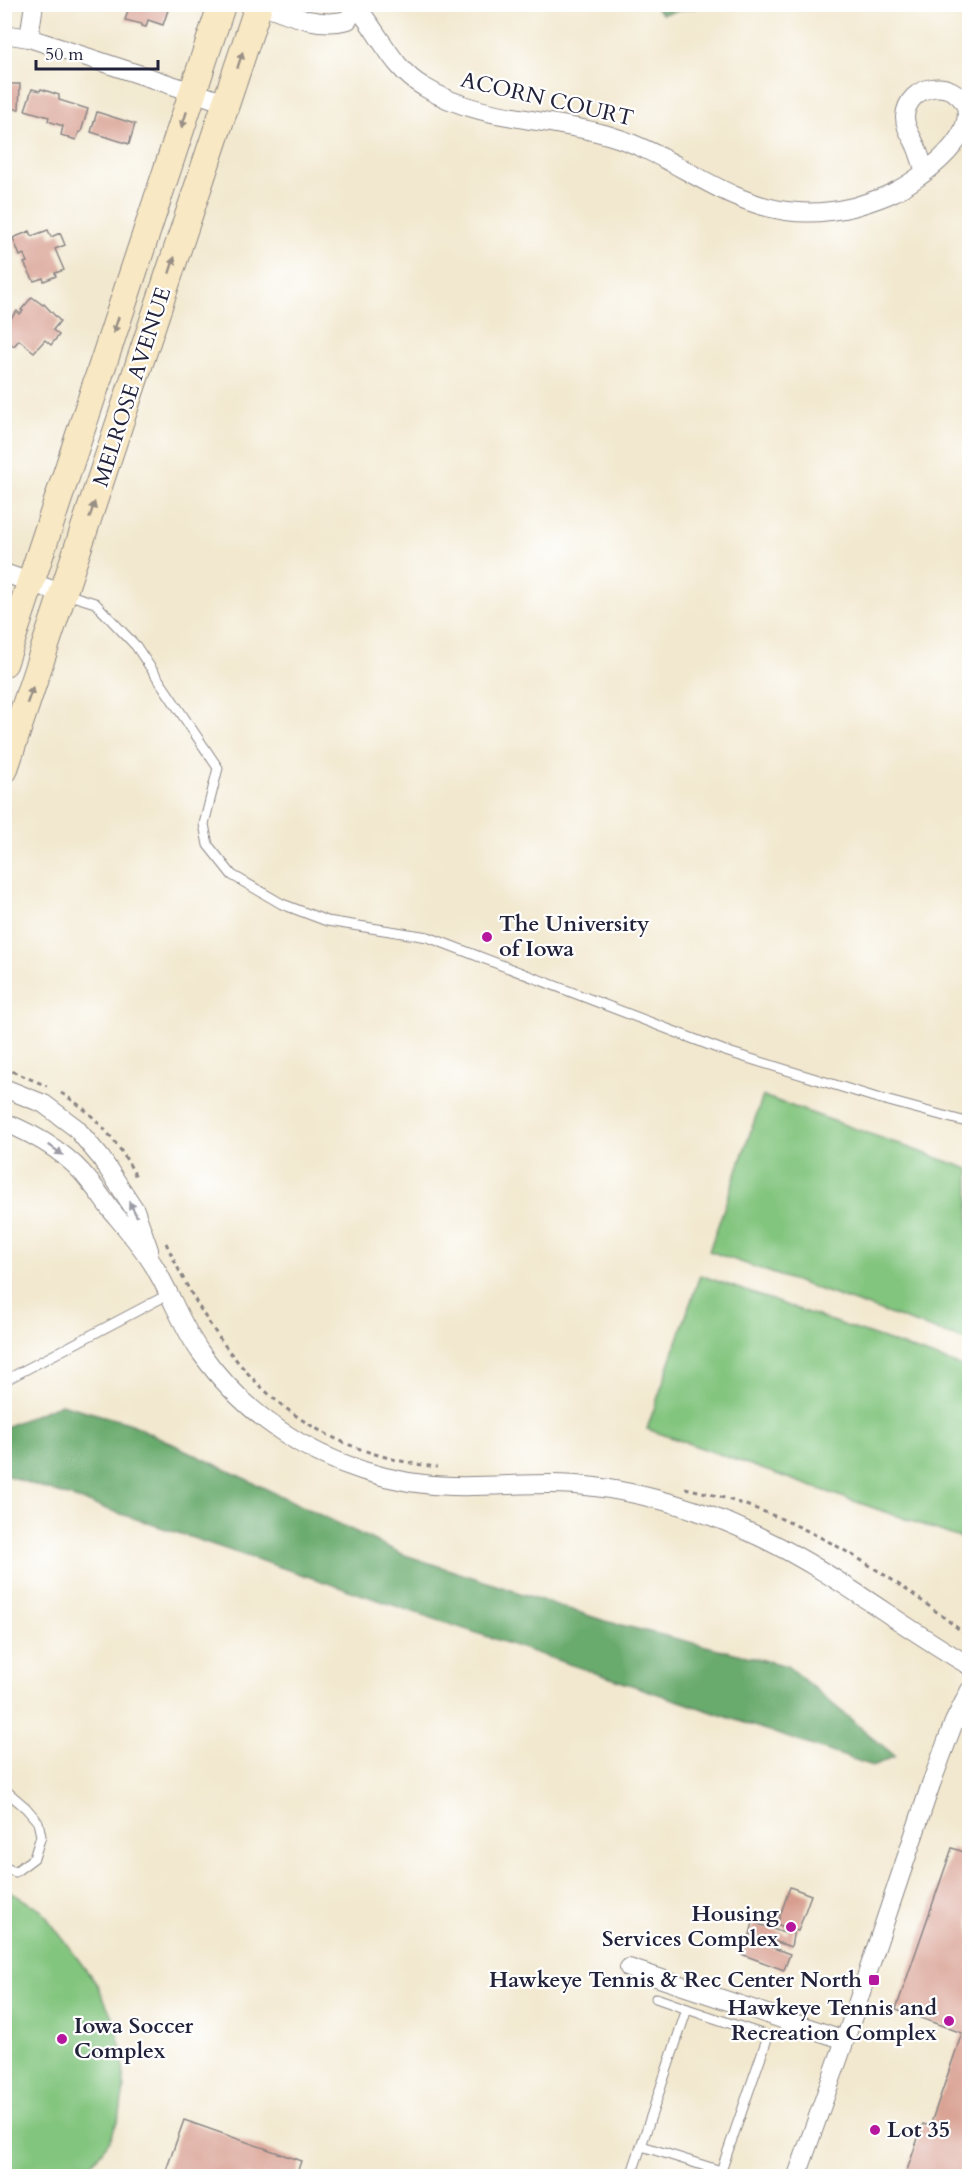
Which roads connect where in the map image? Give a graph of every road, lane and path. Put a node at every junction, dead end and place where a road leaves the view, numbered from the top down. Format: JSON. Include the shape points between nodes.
{"nodes":[{"id":1,"x":34,"y":4,"type":"edge"},
{"id":2,"x":222,"y":4,"type":"edge"},
{"id":3,"x":260,"y":4,"type":"edge"},
{"id":4,"x":356,"y":5,"type":"edge"},
{"id":5,"x":4,"y":34,"type":"edge"},
{"id":6,"x":29,"y":38,"type":"junction"},
{"id":7,"x":193,"y":92,"type":"junction"},
{"id":8,"x":226,"y":103,"type":"junction"},
{"id":9,"x":925,"y":172,"type":"junction"},
{"id":10,"x":4,"y":573,"type":"edge"},
{"id":11,"x":31,"y":582,"type":"junction"},
{"id":12,"x":64,"y":594,"type":"junction"},
{"id":13,"x":4,"y":663,"type":"edge"},
{"id":14,"x":4,"y":770,"type":"edge"},
{"id":15,"x":4,"y":1068,"type":"edge"},
{"id":16,"x":4,"y":1088,"type":"edge"},
{"id":17,"x":50,"y":1088,"type":"dead end"},
{"id":18,"x":58,"y":1092,"type":"dead end"},
{"id":19,"x":4,"y":1122,"type":"edge"},
{"id":20,"x":969,"y":1123,"type":"edge"},
{"id":21,"x":140,"y":1185,"type":"dead end"},
{"id":22,"x":163,"y":1237,"type":"dead end"},
{"id":23,"x":153,"y":1263,"type":"junction"},
{"id":24,"x":169,"y":1294,"type":"junction"},
{"id":25,"x":4,"y":1381,"type":"edge"},
{"id":26,"x":442,"y":1467,"type":"dead end"},
{"id":27,"x":680,"y":1487,"type":"dead end"},
{"id":28,"x":969,"y":1638,"type":"edge"},
{"id":29,"x":969,"y":1666,"type":"edge"},
{"id":30,"x":969,"y":1690,"type":"edge"},
{"id":31,"x":4,"y":1789,"type":"edge"},
{"id":32,"x":4,"y":1867,"type":"edge"},
{"id":33,"x":629,"y":1968,"type":"dead end"},
{"id":34,"x":656,"y":1998,"type":"dead end"},
{"id":35,"x":687,"y":2009,"type":"junction"},
{"id":36,"x":845,"y":2040,"type":"junction"},
{"id":37,"x":642,"y":2146,"type":"junction"},
{"id":38,"x":631,"y":2176,"type":"edge"},
{"id":39,"x":797,"y":2176,"type":"edge"}],
"edges":[{"from":1,"to":6,"type":"street"},
{"from":2,"to":7,"type":"main road","name":"MELROSE AVENUE"},
{"from":3,"to":4,"type":"street","via":[[333,24],[348,20]]},
{"from":8,"to":3,"type":"main road","name":"MELROSE AVENUE","one_way":true},
{"from":4,"to":9,"type":"street","name":"ACORN COURT","via":[[402,71],[444,99],[485,112],[613,136],[758,205],[803,213],[851,207],[891,194]]},
{"from":5,"to":6,"type":"street"},
{"from":6,"to":7,"type":"street"},
{"from":7,"to":8,"type":"street"},
{"from":7,"to":11,"type":"main road","name":"MELROSE AVENUE","one_way":true},
{"from":12,"to":8,"type":"main road","name":"MELROSE AVENUE","one_way":true},
{"from":9,"to":9,"type":"street","name":"ACORN COURT","via":[[951,151],[967,129],[967,108],[959,96],[942,87],[931,87],[912,98],[905,116]]},
{"from":10,"to":11,"type":"street"},
{"from":11,"to":12,"type":"street"},
{"from":11,"to":13,"type":"main road","name":"MELROSE AVENUE"},
{"from":14,"to":12,"type":"main road","name":"MELROSE AVENUE","one_way":true},
{"from":12,"to":20,"type":"lane","via":[[95,603],[136,646],[219,768],[204,824],[208,845],[232,875],[282,904],[327,921],[428,937],[726,1051]]},
{"from":15,"to":17,"type":"path"},
{"from":23,"to":16,"type":"street","one_way":true,"via":[[135,1210],[76,1128],[51,1109]]},
{"from":18,"to":21,"type":"path","via":[[102,1127],[130,1164]]},
{"from":19,"to":23,"type":"street","one_way":true,"via":[[38,1138],[76,1166]]},
{"from":22,"to":26,"type":"path","via":[[214,1334],[275,1400],[328,1435],[355,1447]]},
{"from":23,"to":24,"type":"street"},
{"from":24,"to":25,"type":"lane"},
{"from":24,"to":29,"type":"street","via":[[200,1352],[230,1388],[283,1432],[315,1450],[375,1474],[413,1482],[449,1486],[555,1484],[608,1489],[678,1505],[762,1538]]},
{"from":27,"to":28,"type":"path","via":[[742,1503],[809,1530],[917,1596]]},
{"from":30,"to":36,"type":"street","via":[[931,1784]]},
{"from":31,"to":32,"type":"lane","via":[[38,1822],[41,1836],[34,1858],[15,1872]]},
{"from":33,"to":36,"type":"street"},
{"from":34,"to":35,"type":"lane"},
{"from":35,"to":37,"type":"lane"},
{"from":35,"to":37,"type":"lane","via":[[768,2036],[721,2171]]},
{"from":36,"to":39,"type":"street"},
{"from":37,"to":38,"type":"lane"}]}
